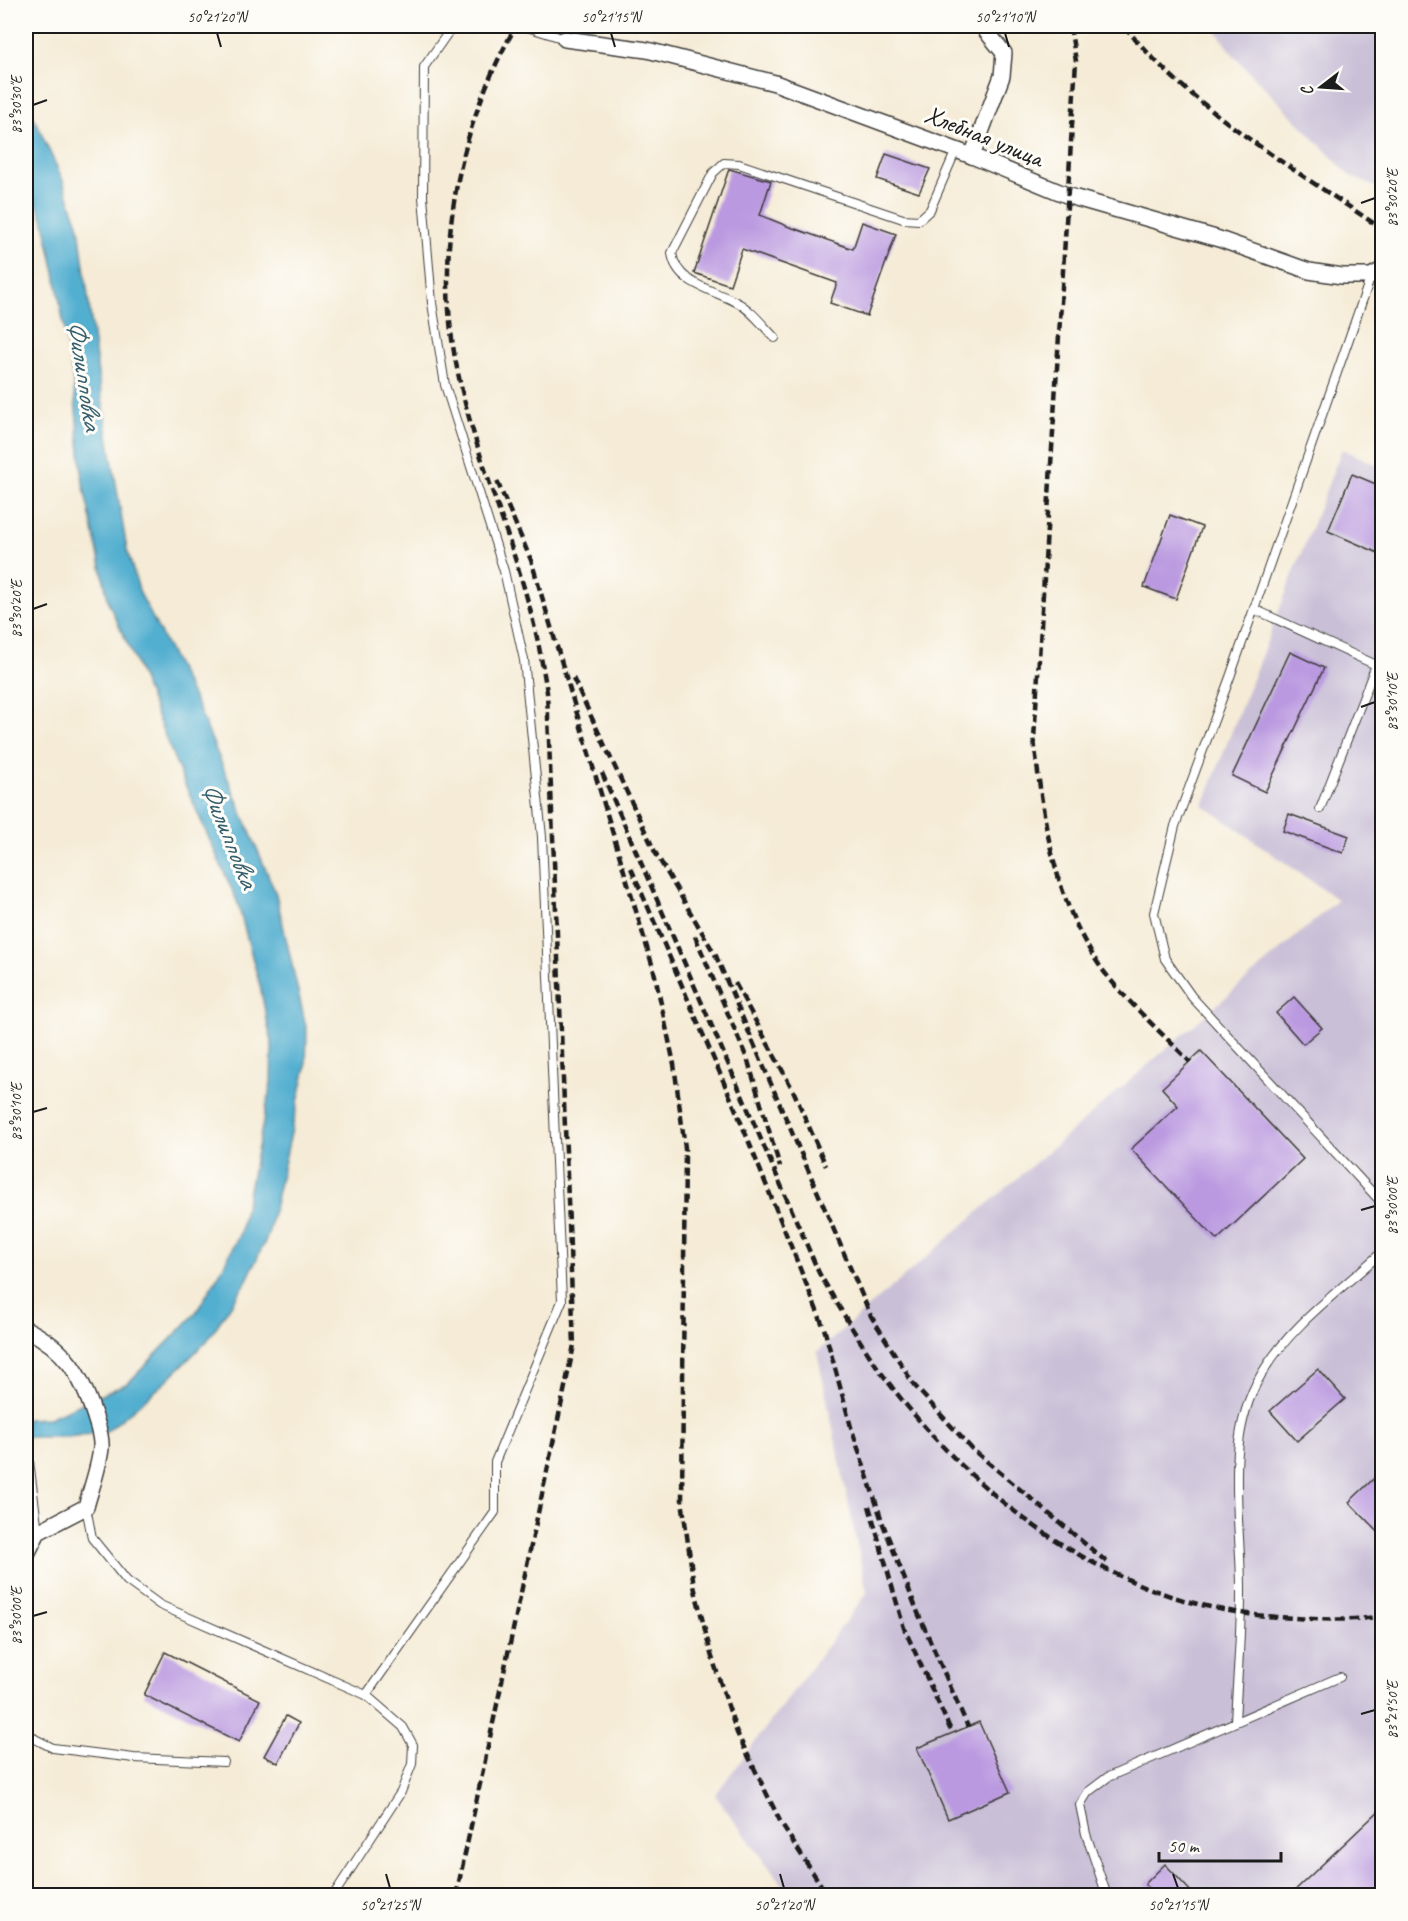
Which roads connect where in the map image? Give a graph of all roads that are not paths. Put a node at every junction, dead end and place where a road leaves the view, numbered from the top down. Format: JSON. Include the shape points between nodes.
{"nodes":[{"id":1,"x":456,"y":26,"type":"edge"},
{"id":2,"x":524,"y":26,"type":"edge"},
{"id":3,"x":982,"y":26,"type":"edge"},
{"id":4,"x":565,"y":39,"type":"joint"},
{"id":5,"x":956,"y":150,"type":"junction"},
{"id":6,"x":972,"y":156,"type":"junction"},
{"id":7,"x":1377,"y":273,"type":"edge"},
{"id":8,"x":775,"y":338,"type":"dead end"},
{"id":9,"x":1254,"y":609,"type":"junction"},
{"id":10,"x":1320,"y":809,"type":"dead end"},
{"id":11,"x":1383,"y":1203,"type":"edge"},
{"id":12,"x":1383,"y":1252,"type":"edge"},
{"id":13,"x":26,"y":1329,"type":"edge"},
{"id":14,"x":28,"y":1453,"type":"dead end"},
{"id":15,"x":29,"y":1501,"type":"edge"},
{"id":16,"x":86,"y":1507,"type":"junction"},
{"id":17,"x":38,"y":1532,"type":"junction"},
{"id":18,"x":26,"y":1556,"type":"edge"},
{"id":19,"x":1340,"y":1677,"type":"dead end"},
{"id":20,"x":366,"y":1695,"type":"junction"},
{"id":21,"x":1235,"y":1722,"type":"junction"},
{"id":22,"x":26,"y":1730,"type":"edge"},
{"id":23,"x":224,"y":1762,"type":"dead end"},
{"id":24,"x":333,"y":1896,"type":"edge"},
{"id":25,"x":1107,"y":1896,"type":"edge"}],
"edges":[{"from":1,"to":20,"type":"lane","via":[[424,67],[423,197],[432,303],[445,385],[504,570],[524,660],[542,837],[562,1301],[495,1462],[495,1512]]},
{"from":2,"to":4,"type":"lane"},
{"from":3,"to":6,"type":"street","via":[[1004,53],[1002,76]]},
{"from":4,"to":5,"type":"street","name":"Хлебная улица","via":[[646,50],[775,83]]},
{"from":5,"to":6,"type":"street","name":"Хлебная улица"},
{"from":5,"to":8,"type":"lane","via":[[930,210],[919,220],[903,219],[739,164],[724,163],[713,173],[672,253],[674,266],[690,280],[738,303]]},
{"from":6,"to":7,"type":"street","name":"Хлебная улица","via":[[1069,196],[1219,239],[1309,271],[1342,276]]},
{"from":7,"to":9,"type":"lane"},
{"from":9,"to":10,"type":"lane","via":[[1376,665]]},
{"from":9,"to":11,"type":"lane","via":[[1175,826],[1154,913],[1165,959],[1192,997]]},
{"from":12,"to":21,"type":"lane","via":[[1284,1341],[1261,1375],[1243,1414],[1237,1460],[1241,1596]]},
{"from":13,"to":16,"type":"street","via":[[45,1338],[70,1361],[87,1392],[101,1447]]},
{"from":14,"to":15,"type":"lane"},
{"from":15,"to":17,"type":"lane"},
{"from":16,"to":17,"type":"street"},
{"from":16,"to":20,"type":"lane","via":[[92,1538],[127,1581],[160,1605]]},
{"from":17,"to":18,"type":"street"},
{"from":19,"to":21,"type":"lane"},
{"from":20,"to":24,"type":"lane","via":[[403,1727],[413,1745],[412,1764],[401,1792]]},
{"from":21,"to":25,"type":"lane","via":[[1108,1777],[1088,1792],[1080,1805]]},
{"from":22,"to":23,"type":"lane","via":[[53,1748],[134,1758]]}]}
